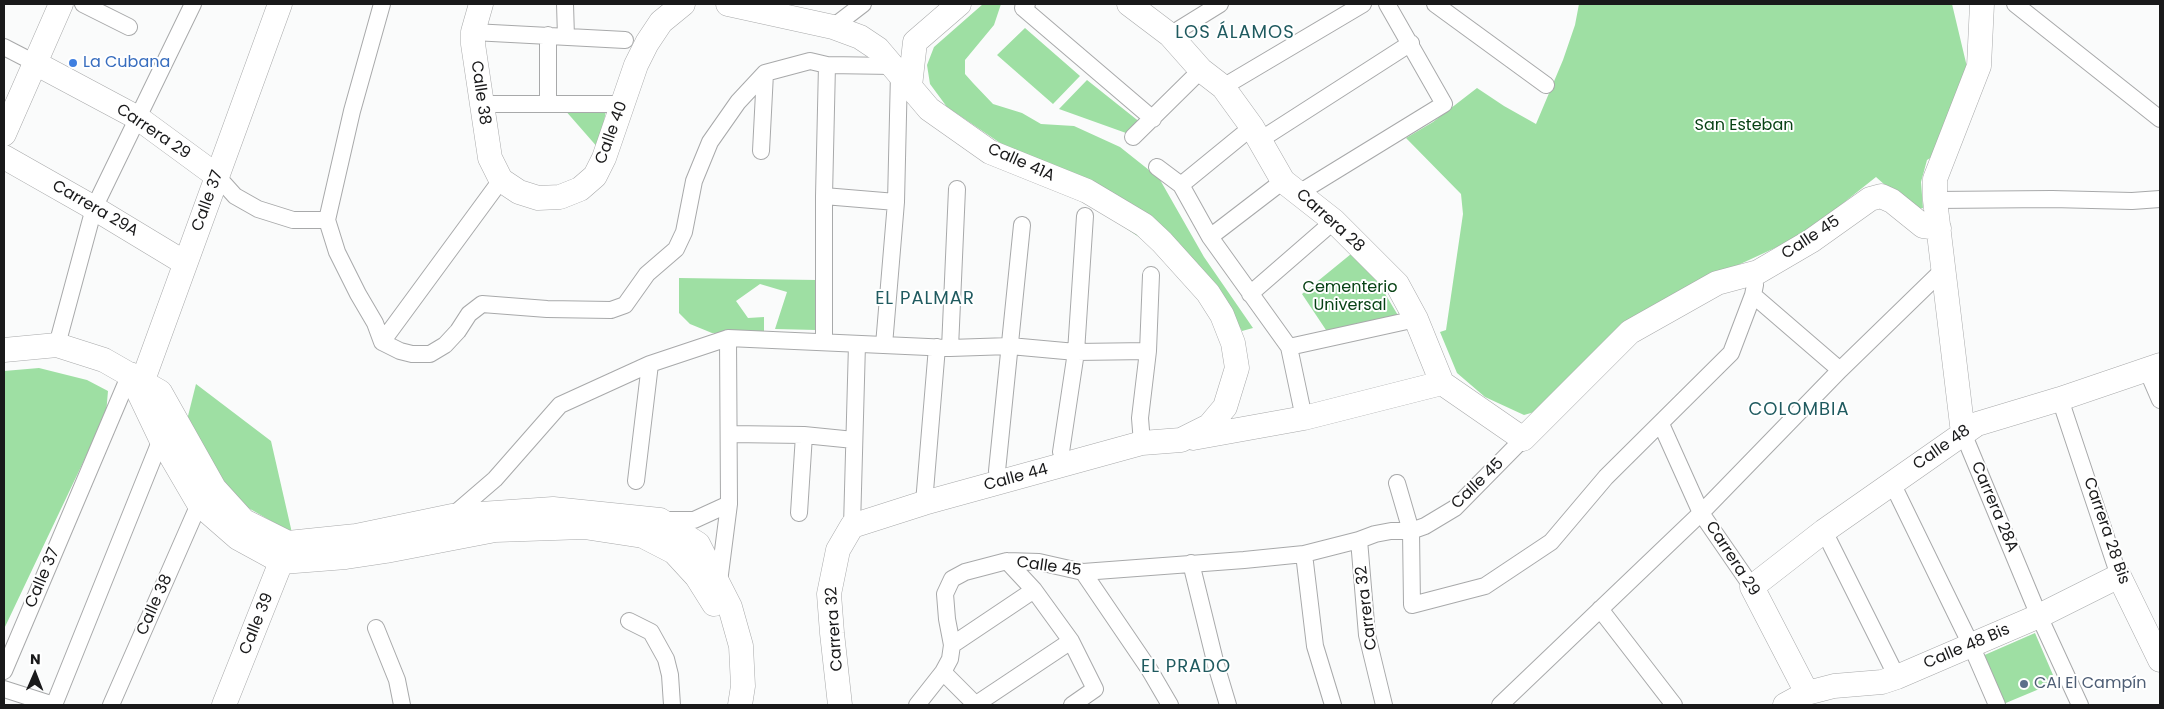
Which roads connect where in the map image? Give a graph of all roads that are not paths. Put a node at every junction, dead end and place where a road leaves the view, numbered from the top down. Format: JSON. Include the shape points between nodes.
{"nodes":[{"id":1,"x":61,"y":4,"type":"edge"},
{"id":2,"x":84,"y":4,"type":"edge"},
{"id":3,"x":194,"y":4,"type":"edge"},
{"id":4,"x":280,"y":4,"type":"edge"},
{"id":5,"x":382,"y":4,"type":"edge"},
{"id":6,"x":481,"y":4,"type":"edge"},
{"id":7,"x":565,"y":4,"type":"edge"},
{"id":8,"x":683,"y":4,"type":"edge"},
{"id":9,"x":728,"y":4,"type":"edge"},
{"id":10,"x":863,"y":4,"type":"edge"},
{"id":11,"x":959,"y":4,"type":"edge"},
{"id":12,"x":1129,"y":4,"type":"edge"},
{"id":13,"x":1220,"y":4,"type":"edge"},
{"id":14,"x":1363,"y":4,"type":"edge"},
{"id":15,"x":1387,"y":4,"type":"edge"},
{"id":16,"x":1982,"y":4,"type":"edge"},
{"id":17,"x":2015,"y":4,"type":"edge"},
{"id":18,"x":1025,"y":6,"type":"edge"},
{"id":19,"x":1444,"y":7,"type":"edge"},
{"id":20,"x":129,"y":27,"type":"dead end"},
{"id":21,"x":833,"y":27,"type":"junction"},
{"id":22,"x":473,"y":32,"type":"junction"},
{"id":23,"x":548,"y":35,"type":"junction"},
{"id":24,"x":1170,"y":35,"type":"junction"},
{"id":25,"x":566,"y":37,"type":"junction"},
{"id":26,"x":625,"y":40,"type":"dead end"},
{"id":27,"x":915,"y":42,"type":"junction"},
{"id":28,"x":1411,"y":43,"type":"junction"},
{"id":29,"x":4,"y":47,"type":"edge"},
{"id":30,"x":35,"y":62,"type":"junction"},
{"id":31,"x":827,"y":65,"type":"junction"},
{"id":32,"x":895,"y":69,"type":"junction"},
{"id":33,"x":1201,"y":70,"type":"junction"},
{"id":34,"x":765,"y":73,"type":"junction"},
{"id":35,"x":1546,"y":85,"type":"dead end"},
{"id":36,"x":1223,"y":87,"type":"junction"},
{"id":37,"x":481,"y":104,"type":"junction"},
{"id":38,"x":548,"y":104,"type":"junction"},
{"id":39,"x":623,"y":104,"type":"junction"},
{"id":40,"x":138,"y":118,"type":"junction"},
{"id":41,"x":1153,"y":119,"type":"junction"},
{"id":42,"x":2160,"y":119,"type":"edge"},
{"id":43,"x":1256,"y":133,"type":"junction"},
{"id":44,"x":4,"y":134,"type":"edge"},
{"id":45,"x":1132,"y":138,"type":"dead end"},
{"id":46,"x":761,"y":151,"type":"dead end"},
{"id":47,"x":4,"y":157,"type":"edge"},
{"id":48,"x":1157,"y":166,"type":"dead end"},
{"id":49,"x":217,"y":176,"type":"junction"},
{"id":50,"x":501,"y":180,"type":"junction"},
{"id":51,"x":1181,"y":185,"type":"junction"},
{"id":52,"x":1291,"y":187,"type":"junction"},
{"id":53,"x":957,"y":189,"type":"dead end"},
{"id":54,"x":824,"y":196,"type":"junction"},
{"id":55,"x":2160,"y":199,"type":"edge"},
{"id":56,"x":1935,"y":200,"type":"junction"},
{"id":57,"x":896,"y":202,"type":"junction"},
{"id":58,"x":94,"y":208,"type":"junction"},
{"id":59,"x":1085,"y":216,"type":"dead end"},
{"id":60,"x":326,"y":220,"type":"junction"},
{"id":61,"x":1334,"y":221,"type":"junction"},
{"id":62,"x":1022,"y":225,"type":"dead end"},
{"id":63,"x":1939,"y":228,"type":"junction"},
{"id":64,"x":1210,"y":237,"type":"junction"},
{"id":65,"x":185,"y":263,"type":"junction"},
{"id":66,"x":1944,"y":268,"type":"junction"},
{"id":67,"x":1151,"y":275,"type":"dead end"},
{"id":68,"x":1755,"y":283,"type":"junction"},
{"id":69,"x":1250,"y":294,"type":"junction"},
{"id":70,"x":1416,"y":319,"type":"junction"},
{"id":71,"x":728,"y":338,"type":"junction"},
{"id":72,"x":382,"y":342,"type":"junction"},
{"id":73,"x":824,"y":342,"type":"junction"},
{"id":74,"x":857,"y":344,"type":"junction"},
{"id":75,"x":884,"y":344,"type":"junction"},
{"id":76,"x":58,"y":346,"type":"junction"},
{"id":77,"x":1010,"y":346,"type":"junction"},
{"id":78,"x":943,"y":348,"type":"junction"},
{"id":79,"x":1289,"y":348,"type":"junction"},
{"id":80,"x":4,"y":350,"type":"edge"},
{"id":81,"x":1076,"y":352,"type":"junction"},
{"id":82,"x":1148,"y":357,"type":"junction"},
{"id":83,"x":650,"y":364,"type":"junction"},
{"id":84,"x":2154,"y":367,"type":"edge"},
{"id":85,"x":1237,"y":368,"type":"joint"},
{"id":86,"x":1840,"y":370,"type":"junction"},
{"id":87,"x":1442,"y":383,"type":"junction"},
{"id":88,"x":138,"y":385,"type":"junction"},
{"id":89,"x":2060,"y":399,"type":"junction"},
{"id":90,"x":2160,"y":400,"type":"edge"},
{"id":91,"x":1304,"y":418,"type":"junction"},
{"id":92,"x":1660,"y":424,"type":"junction"},
{"id":93,"x":1963,"y":433,"type":"junction"},
{"id":94,"x":730,"y":434,"type":"junction"},
{"id":95,"x":804,"y":435,"type":"junction"},
{"id":96,"x":161,"y":439,"type":"junction"},
{"id":97,"x":1523,"y":439,"type":"junction"},
{"id":98,"x":854,"y":440,"type":"junction"},
{"id":99,"x":1181,"y":440,"type":"junction"},
{"id":100,"x":1142,"y":443,"type":"junction"},
{"id":101,"x":1062,"y":452,"type":"dead end"},
{"id":102,"x":997,"y":471,"type":"dead end"},
{"id":103,"x":636,"y":481,"type":"dead end"},
{"id":104,"x":1397,"y":483,"type":"dead end"},
{"id":105,"x":1892,"y":483,"type":"junction"},
{"id":106,"x":924,"y":503,"type":"junction"},
{"id":107,"x":200,"y":504,"type":"junction"},
{"id":108,"x":729,"y":504,"type":"junction"},
{"id":109,"x":799,"y":513,"type":"dead end"},
{"id":110,"x":1701,"y":513,"type":"junction"},
{"id":111,"x":452,"y":516,"type":"junction"},
{"id":112,"x":660,"y":520,"type":"junction"},
{"id":113,"x":852,"y":526,"type":"junction"},
{"id":114,"x":1411,"y":531,"type":"junction"},
{"id":115,"x":1824,"y":531,"type":"junction"},
{"id":116,"x":1359,"y":540,"type":"junction"},
{"id":117,"x":285,"y":552,"type":"junction"},
{"id":118,"x":1304,"y":554,"type":"junction"},
{"id":119,"x":1007,"y":561,"type":"junction"},
{"id":120,"x":1191,"y":563,"type":"junction"},
{"id":121,"x":1083,"y":572,"type":"junction"},
{"id":122,"x":2119,"y":576,"type":"junction"},
{"id":123,"x":719,"y":582,"type":"junction"},
{"id":124,"x":1752,"y":587,"type":"junction"},
{"id":125,"x":1034,"y":590,"type":"junction"},
{"id":126,"x":1600,"y":609,"type":"junction"},
{"id":127,"x":2039,"y":616,"type":"junction"},
{"id":128,"x":629,"y":621,"type":"dead end"},
{"id":129,"x":376,"y":628,"type":"dead end"},
{"id":130,"x":1072,"y":640,"type":"junction"},
{"id":131,"x":952,"y":645,"type":"junction"},
{"id":132,"x":1971,"y":645,"type":"junction"},
{"id":133,"x":2160,"y":660,"type":"edge"},
{"id":134,"x":4,"y":670,"type":"edge"},
{"id":135,"x":943,"y":672,"type":"junction"},
{"id":136,"x":1897,"y":677,"type":"junction"},
{"id":137,"x":4,"y":689,"type":"edge"},
{"id":138,"x":1808,"y":693,"type":"junction"},
{"id":139,"x":670,"y":704,"type":"edge"},
{"id":140,"x":54,"y":705,"type":"edge"},
{"id":141,"x":111,"y":705,"type":"edge"},
{"id":142,"x":224,"y":705,"type":"edge"},
{"id":143,"x":402,"y":705,"type":"edge"},
{"id":144,"x":724,"y":705,"type":"edge"},
{"id":145,"x":740,"y":705,"type":"edge"},
{"id":146,"x":840,"y":705,"type":"edge"},
{"id":147,"x":917,"y":705,"type":"edge"},
{"id":148,"x":975,"y":705,"type":"edge"},
{"id":149,"x":1072,"y":705,"type":"edge"},
{"id":150,"x":1170,"y":705,"type":"edge"},
{"id":151,"x":1228,"y":705,"type":"edge"},
{"id":152,"x":1333,"y":705,"type":"edge"},
{"id":153,"x":1384,"y":705,"type":"edge"},
{"id":154,"x":1500,"y":705,"type":"edge"},
{"id":155,"x":1674,"y":705,"type":"edge"},
{"id":156,"x":1785,"y":705,"type":"edge"},
{"id":157,"x":1997,"y":705,"type":"edge"},
{"id":158,"x":2080,"y":705,"type":"edge"}],
"edges":[{"from":1,"to":30,"type":"main road"},
{"from":2,"to":20,"type":"street"},
{"from":3,"to":40,"type":"street"},
{"from":4,"to":49,"type":"main road","name":"Calle 37"},
{"from":5,"to":60,"type":"street"},
{"from":6,"to":22,"type":"main road","name":"Calle 38"},
{"from":7,"to":25,"type":"street"},
{"from":8,"to":39,"type":"main road","name":"Calle 40","via":[[662,22],[647,43]]},
{"from":9,"to":21,"type":"main road","name":"Calle 41A"},
{"from":10,"to":21,"type":"street"},
{"from":11,"to":27,"type":"main road"},
{"from":12,"to":24,"type":"main road","name":"Carrera 28"},
{"from":13,"to":24,"type":"street"},
{"from":14,"to":36,"type":"street"},
{"from":15,"to":28,"type":"street"},
{"from":16,"to":56,"type":"main road","via":[[1979,66],[1935,179]]},
{"from":17,"to":42,"type":"street"},
{"from":18,"to":41,"type":"street"},
{"from":19,"to":35,"type":"street"},
{"from":21,"to":32,"type":"main road","name":"Calle 41A","via":[[860,36]]},
{"from":22,"to":23,"type":"street"},
{"from":22,"to":37,"type":"main road","name":"Calle 38"},
{"from":23,"to":25,"type":"street"},
{"from":23,"to":38,"type":"street"},
{"from":24,"to":33,"type":"main road","name":"Carrera 28"},
{"from":25,"to":26,"type":"street"},
{"from":27,"to":32,"type":"main road"},
{"from":27,"to":32,"type":"main road","via":[[894,48]]},
{"from":28,"to":43,"type":"street"},
{"from":28,"to":52,"type":"street","via":[[1444,104]]},
{"from":29,"to":30,"type":"street","name":"Carrera 29"},
{"from":30,"to":40,"type":"main road","name":"Carrera 29"},
{"from":30,"to":44,"type":"main road"},
{"from":31,"to":32,"type":"street"},
{"from":31,"to":34,"type":"street","via":[[810,61]]},
{"from":31,"to":54,"type":"street"},
{"from":32,"to":57,"type":"street"},
{"from":32,"to":85,"type":"main road","name":"Calle 41A","via":[[929,109],[990,152],[1088,191],[1144,225],[1208,293],[1233,342]]},
{"from":33,"to":36,"type":"main road","name":"Carrera 28"},
{"from":33,"to":41,"type":"street"},
{"from":34,"to":46,"type":"street"},
{"from":34,"to":72,"type":"street","via":[[738,102],[710,142],[694,181],[684,232],[676,249],[647,274],[625,305],[611,310],[482,304],[469,314],[445,345],[430,354],[412,354]]},
{"from":36,"to":43,"type":"main road","name":"Carrera 28"},
{"from":37,"to":38,"type":"street"},
{"from":37,"to":50,"type":"main road","name":"Calle 38","via":[[490,158]]},
{"from":38,"to":39,"type":"street"},
{"from":39,"to":50,"type":"main road","name":"Calle 40","via":[[595,176],[580,189],[560,197],[538,198],[519,192]]},
{"from":40,"to":49,"type":"main road","name":"Carrera 29"},
{"from":40,"to":58,"type":"street"},
{"from":41,"to":45,"type":"street"},
{"from":43,"to":51,"type":"street"},
{"from":43,"to":52,"type":"main road","name":"Carrera 28"},
{"from":47,"to":58,"type":"main road","name":"Carrera 29A"},
{"from":48,"to":51,"type":"street"},
{"from":49,"to":60,"type":"street","name":"Carrera 29","via":[[235,196],[258,209],[293,220]]},
{"from":49,"to":65,"type":"main road","name":"Calle 37"},
{"from":50,"to":72,"type":"street"},
{"from":51,"to":64,"type":"street"},
{"from":52,"to":61,"type":"main road","name":"Carrera 28"},
{"from":52,"to":64,"type":"street"},
{"from":53,"to":78,"type":"street"},
{"from":54,"to":57,"type":"street"},
{"from":54,"to":73,"type":"street"},
{"from":55,"to":56,"type":"street"},
{"from":56,"to":63,"type":"main road"},
{"from":57,"to":75,"type":"street"},
{"from":58,"to":65,"type":"main road","name":"Carrera 29A"},
{"from":58,"to":76,"type":"street"},
{"from":59,"to":81,"type":"street"},
{"from":60,"to":72,"type":"street","via":[[337,252]]},
{"from":61,"to":69,"type":"street"},
{"from":61,"to":70,"type":"main road","name":"Carrera 28","via":[[1397,284]]},
{"from":62,"to":77,"type":"street"},
{"from":63,"to":66,"type":"main road","name":"Carrera 28A"},
{"from":63,"to":68,"type":"main road","name":"Calle 45","via":[[1923,226],[1881,196],[1870,199]]},
{"from":64,"to":69,"type":"street"},
{"from":65,"to":88,"type":"main road","name":"Calle 37"},
{"from":66,"to":86,"type":"street"},
{"from":66,"to":93,"type":"main road","name":"Carrera 28A"},
{"from":67,"to":82,"type":"street"},
{"from":68,"to":86,"type":"street"},
{"from":68,"to":92,"type":"street","via":[[1731,353]]},
{"from":68,"to":97,"type":"main road","name":"Calle 45","via":[[1717,284],[1630,332]]},
{"from":69,"to":79,"type":"street"},
{"from":70,"to":79,"type":"street"},
{"from":70,"to":87,"type":"main road","name":"Carrera 28"},
{"from":71,"to":73,"type":"street"},
{"from":71,"to":83,"type":"street"},
{"from":71,"to":94,"type":"street"},
{"from":73,"to":74,"type":"street"},
{"from":74,"to":75,"type":"street"},
{"from":74,"to":98,"type":"street"},
{"from":75,"to":78,"type":"street"},
{"from":76,"to":80,"type":"main road"},
{"from":76,"to":88,"type":"main road","via":[[104,360]]},
{"from":77,"to":78,"type":"street"},
{"from":77,"to":81,"type":"street"},
{"from":77,"to":102,"type":"street"},
{"from":78,"to":106,"type":"street"},
{"from":79,"to":91,"type":"street"},
{"from":81,"to":82,"type":"street"},
{"from":81,"to":101,"type":"street"},
{"from":82,"to":100,"type":"street","via":[[1140,418]]},
{"from":83,"to":103,"type":"street"},
{"from":83,"to":111,"type":"street","via":[[560,405],[495,479]]},
{"from":84,"to":89,"type":"main road","name":"Calle 48"},
{"from":84,"to":90,"type":"street"},
{"from":85,"to":99,"type":"main road","name":"Calle 44","via":[[1225,407],[1209,426]]},
{"from":86,"to":110,"type":"street"},
{"from":87,"to":91,"type":"main road","name":"Calle 44"},
{"from":87,"to":97,"type":"main road"},
{"from":88,"to":96,"type":"main road"},
{"from":88,"to":117,"type":"main road","via":[[160,392],[214,488],[244,521]]},
{"from":88,"to":134,"type":"street","name":"Calle 37"},
{"from":89,"to":93,"type":"main road","name":"Calle 48","via":[[1977,424]]},
{"from":89,"to":122,"type":"street","name":"Carrera 28 Bis"},
{"from":91,"to":99,"type":"main road","name":"Calle 44"},
{"from":92,"to":110,"type":"street","name":"Carrera 29"},
{"from":92,"to":114,"type":"street","via":[[1606,477],[1551,542],[1485,586],[1412,605]]},
{"from":93,"to":105,"type":"main road","name":"Calle 48"},
{"from":93,"to":127,"type":"street","name":"Carrera 28A"},
{"from":94,"to":95,"type":"street"},
{"from":94,"to":108,"type":"street"},
{"from":95,"to":98,"type":"street"},
{"from":95,"to":109,"type":"street"},
{"from":96,"to":107,"type":"main road"},
{"from":96,"to":140,"type":"street"},
{"from":97,"to":114,"type":"street","name":"Calle 45","via":[[1456,508]]},
{"from":98,"to":113,"type":"street"},
{"from":99,"to":100,"type":"main road","name":"Calle 44"},
{"from":100,"to":106,"type":"main road","name":"Calle 44"},
{"from":104,"to":114,"type":"street"},
{"from":105,"to":115,"type":"main road","name":"Calle 48"},
{"from":105,"to":132,"type":"street"},
{"from":106,"to":113,"type":"main road","name":"Calle 44"},
{"from":107,"to":117,"type":"main road","via":[[238,538]]},
{"from":107,"to":141,"type":"street","name":"Calle 38"},
{"from":108,"to":112,"type":"street","via":[[694,520]]},
{"from":108,"to":123,"type":"street"},
{"from":110,"to":124,"type":"street","name":"Carrera 29"},
{"from":110,"to":126,"type":"street"},
{"from":111,"to":112,"type":"main road","via":[[553,509]]},
{"from":111,"to":117,"type":"main road"},
{"from":112,"to":123,"type":"main road","via":[[698,544]]},
{"from":113,"to":146,"type":"main road","name":"Carrera 32","via":[[838,550],[830,594]]},
{"from":114,"to":116,"type":"street","name":"Calle 45","via":[[1391,531]]},
{"from":115,"to":124,"type":"main road","name":"Calle 48"},
{"from":115,"to":136,"type":"street"},
{"from":116,"to":118,"type":"street","name":"Calle 45"},
{"from":116,"to":153,"type":"street","name":"Carrera 32","via":[[1367,635]]},
{"from":117,"to":142,"type":"main road","name":"Calle 39"},
{"from":117,"to":144,"type":"main road","via":[[378,553],[496,530],[584,527],[643,536],[674,552],[698,578],[717,611],[730,661],[730,684]]},
{"from":118,"to":120,"type":"street","name":"Calle 45"},
{"from":118,"to":152,"type":"street","via":[[1315,646]]},
{"from":119,"to":121,"type":"street","name":"Calle 45","via":[[1039,562]]},
{"from":119,"to":125,"type":"street"},
{"from":119,"to":131,"type":"street","name":"Calle 45","via":[[965,572],[952,579],[945,594]]},
{"from":120,"to":121,"type":"street","name":"Calle 45"},
{"from":120,"to":151,"type":"street"},
{"from":121,"to":150,"type":"street"},
{"from":122,"to":127,"type":"main road","name":"Calle 48 Bis"},
{"from":122,"to":133,"type":"main road","name":"Carrera 28 Bis"},
{"from":123,"to":145,"type":"main road","via":[[741,646],[743,686]]},
{"from":124,"to":138,"type":"main road","name":"Carrera 29"},
{"from":125,"to":130,"type":"street"},
{"from":125,"to":131,"type":"street"},
{"from":126,"to":154,"type":"street"},
{"from":126,"to":155,"type":"street"},
{"from":127,"to":132,"type":"main road","name":"Calle 48 Bis"},
{"from":127,"to":158,"type":"street","name":"Carrera 28A"},
{"from":128,"to":139,"type":"street","via":[[651,632],[666,659],[670,675]]},
{"from":129,"to":143,"type":"street","via":[[397,680]]},
{"from":130,"to":148,"type":"street"},
{"from":130,"to":149,"type":"street","via":[[1095,689]]},
{"from":131,"to":135,"type":"street","via":[[950,659]]},
{"from":132,"to":136,"type":"main road","name":"Calle 48 Bis"},
{"from":132,"to":157,"type":"street"},
{"from":135,"to":147,"type":"street"},
{"from":135,"to":148,"type":"street"},
{"from":136,"to":138,"type":"main road","name":"Calle 48 Bis"},
{"from":137,"to":140,"type":"street"},
{"from":138,"to":156,"type":"main road"}]}
